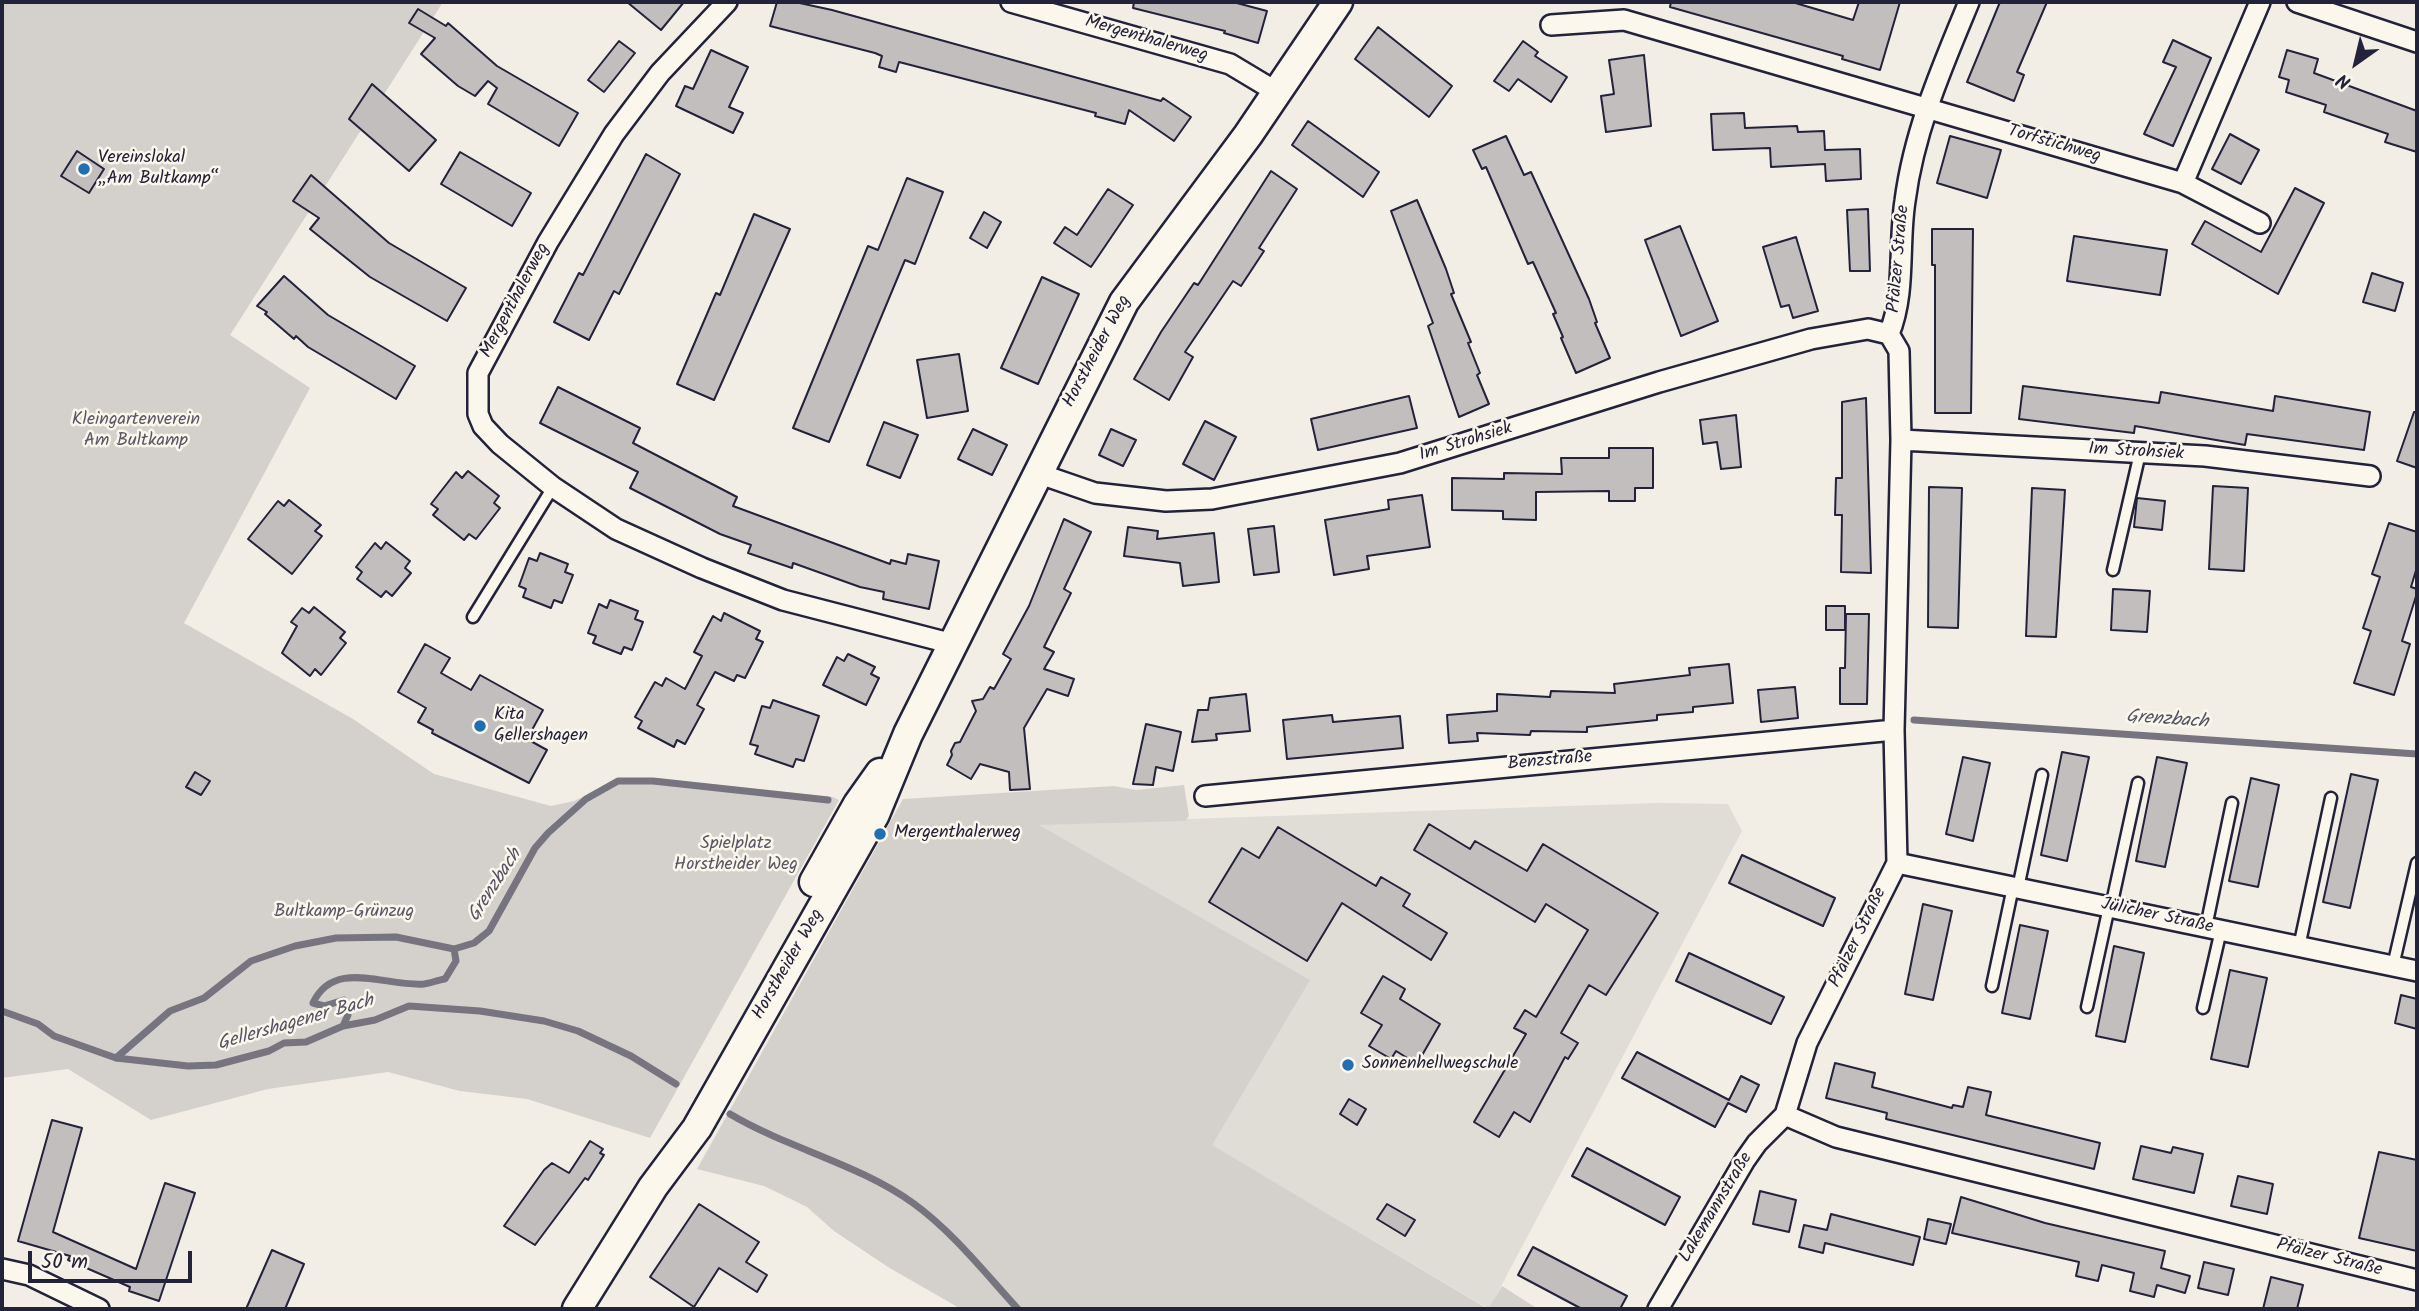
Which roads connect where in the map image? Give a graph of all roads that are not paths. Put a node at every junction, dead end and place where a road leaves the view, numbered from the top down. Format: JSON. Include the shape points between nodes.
{"nodes":[{"id":1,"x":727,"y":2,"type":"edge"},
{"id":2,"x":1012,"y":2,"type":"edge"},
{"id":3,"x":1338,"y":2,"type":"edge"},
{"id":4,"x":1969,"y":2,"type":"edge"},
{"id":5,"x":2260,"y":2,"type":"edge"},
{"id":6,"x":2297,"y":2,"type":"edge"},
{"id":7,"x":1551,"y":25,"type":"dead end"},
{"id":8,"x":2417,"y":43,"type":"edge"},
{"id":9,"x":1275,"y":91,"type":"junction"},
{"id":10,"x":1925,"y":108,"type":"junction"},
{"id":11,"x":2183,"y":183,"type":"junction"},
{"id":12,"x":2260,"y":223,"type":"dead end"},
{"id":13,"x":1889,"y":334,"type":"junction"},
{"id":14,"x":1901,"y":440,"type":"junction"},
{"id":15,"x":2140,"y":453,"type":"junction"},
{"id":16,"x":1037,"y":473,"type":"junction"},
{"id":17,"x":2370,"y":476,"type":"dead end"},
{"id":18,"x":553,"y":487,"type":"junction"},
{"id":19,"x":2113,"y":570,"type":"dead end"},
{"id":20,"x":473,"y":617,"type":"dead end"},
{"id":21,"x":953,"y":645,"type":"junction"},
{"id":22,"x":1894,"y":730,"type":"junction"},
{"id":23,"x":2042,"y":775,"type":"dead end"},
{"id":24,"x":2138,"y":783,"type":"dead end"},
{"id":25,"x":1205,"y":796,"type":"dead end"},
{"id":26,"x":2331,"y":798,"type":"dead end"},
{"id":27,"x":2232,"y":803,"type":"dead end"},
{"id":28,"x":1897,"y":863,"type":"junction"},
{"id":29,"x":2417,"y":863,"type":"edge"},
{"id":30,"x":2016,"y":887,"type":"junction"},
{"id":31,"x":2110,"y":907,"type":"junction"},
{"id":32,"x":2214,"y":929,"type":"junction"},
{"id":33,"x":2300,"y":947,"type":"junction"},
{"id":34,"x":2393,"y":967,"type":"junction"},
{"id":35,"x":2417,"y":971,"type":"edge"},
{"id":36,"x":1992,"y":986,"type":"dead end"},
{"id":37,"x":2087,"y":1007,"type":"dead end"},
{"id":38,"x":2203,"y":1008,"type":"dead end"},
{"id":39,"x":1785,"y":1115,"type":"junction"},
{"id":40,"x":2,"y":1269,"type":"edge"},
{"id":41,"x":2417,"y":1280,"type":"edge"},
{"id":42,"x":99,"y":1309,"type":"edge"},
{"id":43,"x":577,"y":1309,"type":"edge"},
{"id":44,"x":1658,"y":1309,"type":"edge"}],
"edges":[{"from":1,"to":18,"type":"street","name":"Mergenthalerweg","via":[[660,73],[614,134],[548,242],[478,373],[476,401],[483,426]]},
{"from":2,"to":9,"type":"street","name":"Mergenthalerweg","via":[[1230,64]]},
{"from":3,"to":9,"type":"street","name":"Horstheider Weg"},
{"from":4,"to":10,"type":"street","name":"Pfälzer Straße"},
{"from":5,"to":11,"type":"street"},
{"from":6,"to":8,"type":"street"},
{"from":7,"to":10,"type":"street","via":[[1624,20]]},
{"from":9,"to":16,"type":"street","name":"Horstheider Weg","via":[[1248,135],[1134,283]]},
{"from":10,"to":11,"type":"street","name":"Torfstichweg"},
{"from":10,"to":13,"type":"street","name":"Pfälzer Straße","via":[[1905,201],[1898,310]]},
{"from":11,"to":12,"type":"street","name":"Torfstichweg"},
{"from":13,"to":14,"type":"street","name":"Pfälzer Straße","via":[[1899,351]]},
{"from":13,"to":16,"type":"street","name":"Im Strohsiek","via":[[1868,329],[1811,339],[1400,463],[1212,499],[1166,501],[1095,492]]},
{"from":14,"to":15,"type":"street","name":"Im Strohsiek"},
{"from":14,"to":22,"type":"street","name":"Pfälzer Straße"},
{"from":15,"to":17,"type":"street","name":"Im Strohsiek"},
{"from":15,"to":19,"type":"lane"},
{"from":16,"to":21,"type":"street","name":"Horstheider Weg"},
{"from":18,"to":20,"type":"lane"},
{"from":18,"to":21,"type":"street","name":"Mergenthalerweg","via":[[616,529],[715,574],[783,600]]},
{"from":21,"to":43,"type":"street","name":"Horstheider Weg","via":[[908,734],[858,804],[694,1096],[653,1187]]},
{"from":22,"to":25,"type":"street","name":"Benzstraße"},
{"from":22,"to":28,"type":"street","name":"Pfälzer Straße"},
{"from":23,"to":30,"type":"lane"},
{"from":24,"to":31,"type":"lane"},
{"from":26,"to":33,"type":"lane"},
{"from":27,"to":32,"type":"lane"},
{"from":28,"to":30,"type":"street","name":"Jülicher Straße"},
{"from":28,"to":39,"type":"street","name":"Pfälzer Straße","via":[[1807,1043]]},
{"from":29,"to":34,"type":"lane"},
{"from":30,"to":31,"type":"street","name":"Jülicher Straße"},
{"from":30,"to":36,"type":"lane"},
{"from":31,"to":32,"type":"street","name":"Jülicher Straße"},
{"from":31,"to":37,"type":"lane"},
{"from":32,"to":33,"type":"street","name":"Jülicher Straße"},
{"from":32,"to":38,"type":"lane"},
{"from":33,"to":34,"type":"street","name":"Jülicher Straße"},
{"from":34,"to":35,"type":"street","name":"Jülicher Straße"},
{"from":39,"to":41,"type":"street","name":"Pfälzer Straße","via":[[1836,1137]]},
{"from":39,"to":44,"type":"street","name":"Lakemannstraße","via":[[1745,1160]]},
{"from":40,"to":42,"type":"street","via":[[29,1275]]}]}
